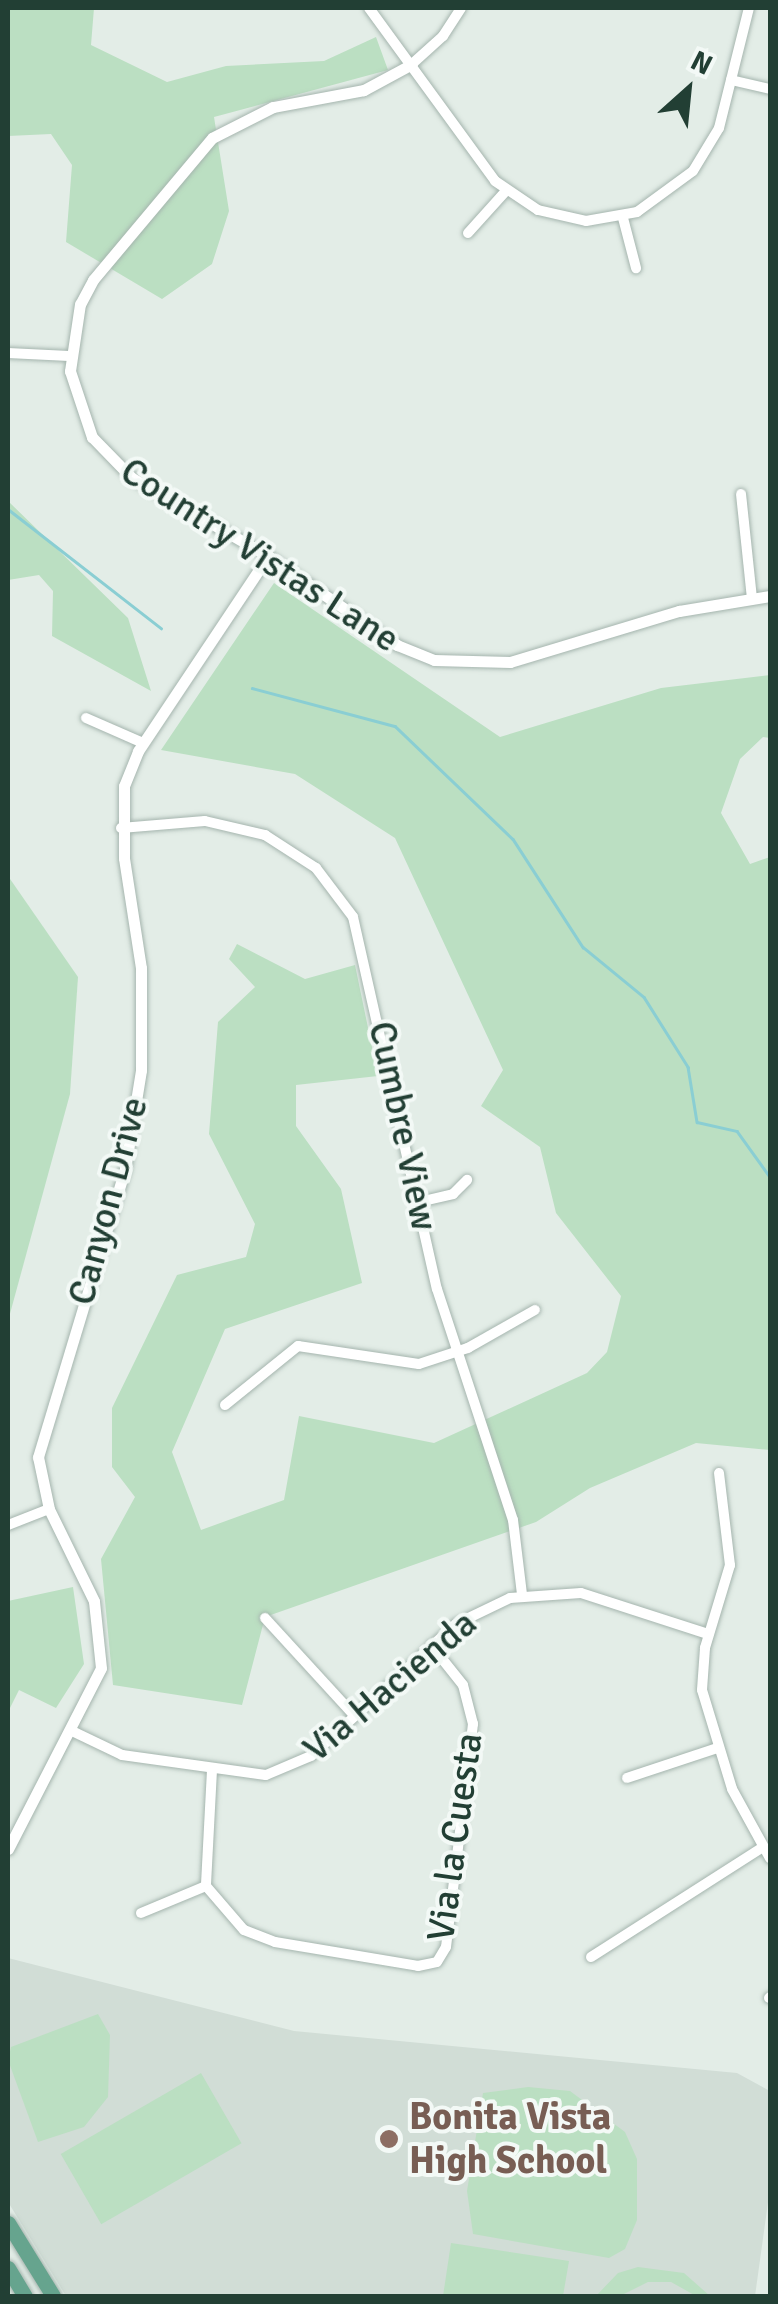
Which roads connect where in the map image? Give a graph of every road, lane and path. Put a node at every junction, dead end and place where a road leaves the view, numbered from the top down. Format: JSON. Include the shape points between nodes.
{"nodes":[{"id":1,"x":368,"y":8,"type":"edge"},
{"id":2,"x":461,"y":8,"type":"edge"},
{"id":3,"x":750,"y":8,"type":"edge"},
{"id":4,"x":412,"y":64,"type":"junction"},
{"id":5,"x":731,"y":80,"type":"junction"},
{"id":6,"x":770,"y":89,"type":"edge"},
{"id":7,"x":506,"y":191,"type":"junction"},
{"id":8,"x":623,"y":218,"type":"junction"},
{"id":9,"x":468,"y":233,"type":"dead end"},
{"id":10,"x":636,"y":268,"type":"dead end"},
{"id":11,"x":8,"y":352,"type":"edge"},
{"id":12,"x":69,"y":356,"type":"junction"},
{"id":13,"x":741,"y":494,"type":"dead end"},
{"id":14,"x":268,"y":556,"type":"junction"},
{"id":15,"x":770,"y":596,"type":"edge"},
{"id":16,"x":752,"y":598,"type":"junction"},
{"id":17,"x":86,"y":718,"type":"dead end"},
{"id":18,"x":143,"y":743,"type":"junction"},
{"id":19,"x":121,"y":828,"type":"junction"},
{"id":20,"x":467,"y":1180,"type":"dead end"},
{"id":21,"x":419,"y":1202,"type":"junction"},
{"id":22,"x":534,"y":1310,"type":"dead end"},
{"id":23,"x":457,"y":1352,"type":"junction"},
{"id":24,"x":225,"y":1406,"type":"dead end"},
{"id":25,"x":719,"y":1473,"type":"dead end"},
{"id":26,"x":49,"y":1508,"type":"junction"},
{"id":27,"x":8,"y":1524,"type":"edge"},
{"id":28,"x":522,"y":1594,"type":"junction"},
{"id":29,"x":265,"y":1618,"type":"dead end"},
{"id":30,"x":708,"y":1634,"type":"junction"},
{"id":31,"x":431,"y":1645,"type":"junction"},
{"id":32,"x":354,"y":1714,"type":"junction"},
{"id":33,"x":72,"y":1731,"type":"junction"},
{"id":34,"x":717,"y":1748,"type":"junction"},
{"id":35,"x":212,"y":1770,"type":"junction"},
{"id":36,"x":627,"y":1778,"type":"dead end"},
{"id":37,"x":763,"y":1847,"type":"junction"},
{"id":38,"x":8,"y":1849,"type":"edge"},
{"id":39,"x":770,"y":1858,"type":"edge"},
{"id":40,"x":206,"y":1886,"type":"junction"},
{"id":41,"x":141,"y":1913,"type":"dead end"},
{"id":42,"x":591,"y":1957,"type":"dead end"},
{"id":43,"x":8,"y":2223,"type":"edge"},
{"id":44,"x":8,"y":2268,"type":"edge"},
{"id":45,"x":25,"y":2296,"type":"edge"},
{"id":46,"x":53,"y":2296,"type":"edge"}],
"edges":[{"from":1,"to":4,"type":"street"},
{"from":2,"to":4,"type":"street","name":"Country Vistas Lane"},
{"from":3,"to":5,"type":"street"},
{"from":4,"to":7,"type":"street"},
{"from":4,"to":12,"type":"street","name":"Country Vistas Lane","via":[[364,90],[273,107],[212,138],[92,280],[75,316]]},
{"from":5,"to":6,"type":"street"},
{"from":5,"to":8,"type":"street","via":[[719,128],[693,171],[664,198]]},
{"from":7,"to":8,"type":"street","via":[[562,217]]},
{"from":7,"to":9,"type":"street"},
{"from":8,"to":10,"type":"street"},
{"from":11,"to":12,"type":"street"},
{"from":12,"to":14,"type":"street","name":"Country Vistas Lane","via":[[79,412],[110,460]]},
{"from":13,"to":16,"type":"street"},
{"from":14,"to":16,"type":"street","name":"Country Vistas Lane","via":[[397,645],[460,665],[510,662],[678,611]]},
{"from":14,"to":18,"type":"street","name":"Canyon Drive"},
{"from":15,"to":16,"type":"street","name":"Country Vistas Lane"},
{"from":17,"to":18,"type":"street"},
{"from":18,"to":19,"type":"street","name":"Canyon Drive","via":[[124,786]]},
{"from":19,"to":21,"type":"street","name":"Cumbre View","via":[[190,821],[236,825],[292,849],[332,884],[364,946]]},
{"from":19,"to":26,"type":"street","name":"Canyon Drive","via":[[140,968],[141,1070],[125,1169],[44,1424],[38,1457]]},
{"from":20,"to":21,"type":"street","via":[[452,1194]]},
{"from":21,"to":23,"type":"street","name":"Cumbre View"},
{"from":22,"to":23,"type":"street"},
{"from":23,"to":24,"type":"street","via":[[392,1365],[298,1346]]},
{"from":23,"to":28,"type":"street","name":"Cumbre View","via":[[513,1520]]},
{"from":25,"to":30,"type":"street","via":[[730,1565]]},
{"from":26,"to":27,"type":"street"},
{"from":26,"to":33,"type":"street","name":"Canyon Drive","via":[[88,1587],[102,1636],[98,1679]]},
{"from":28,"to":30,"type":"street","name":"Via Hacienda","via":[[600,1596]]},
{"from":28,"to":31,"type":"street","name":"Via Hacienda","via":[[477,1611]]},
{"from":29,"to":32,"type":"street"},
{"from":30,"to":34,"type":"street","via":[[702,1690]]},
{"from":31,"to":32,"type":"street","name":"Via Hacienda"},
{"from":31,"to":40,"type":"street","name":"Via la Cuesta","via":[[463,1685],[472,1724],[446,1947],[436,1962],[418,1966],[257,1938]]},
{"from":32,"to":35,"type":"street","name":"Via Hacienda","via":[[291,1768],[246,1775]]},
{"from":33,"to":35,"type":"street","name":"Via Hacienda","via":[[122,1755]]},
{"from":33,"to":38,"type":"street","name":"Canyon Drive"},
{"from":34,"to":36,"type":"street"},
{"from":34,"to":37,"type":"street"},
{"from":35,"to":40,"type":"street"},
{"from":37,"to":39,"type":"street"},
{"from":37,"to":42,"type":"street"},
{"from":40,"to":41,"type":"street"},
{"from":43,"to":46,"type":"main road"},
{"from":44,"to":45,"type":"main road"}]}
